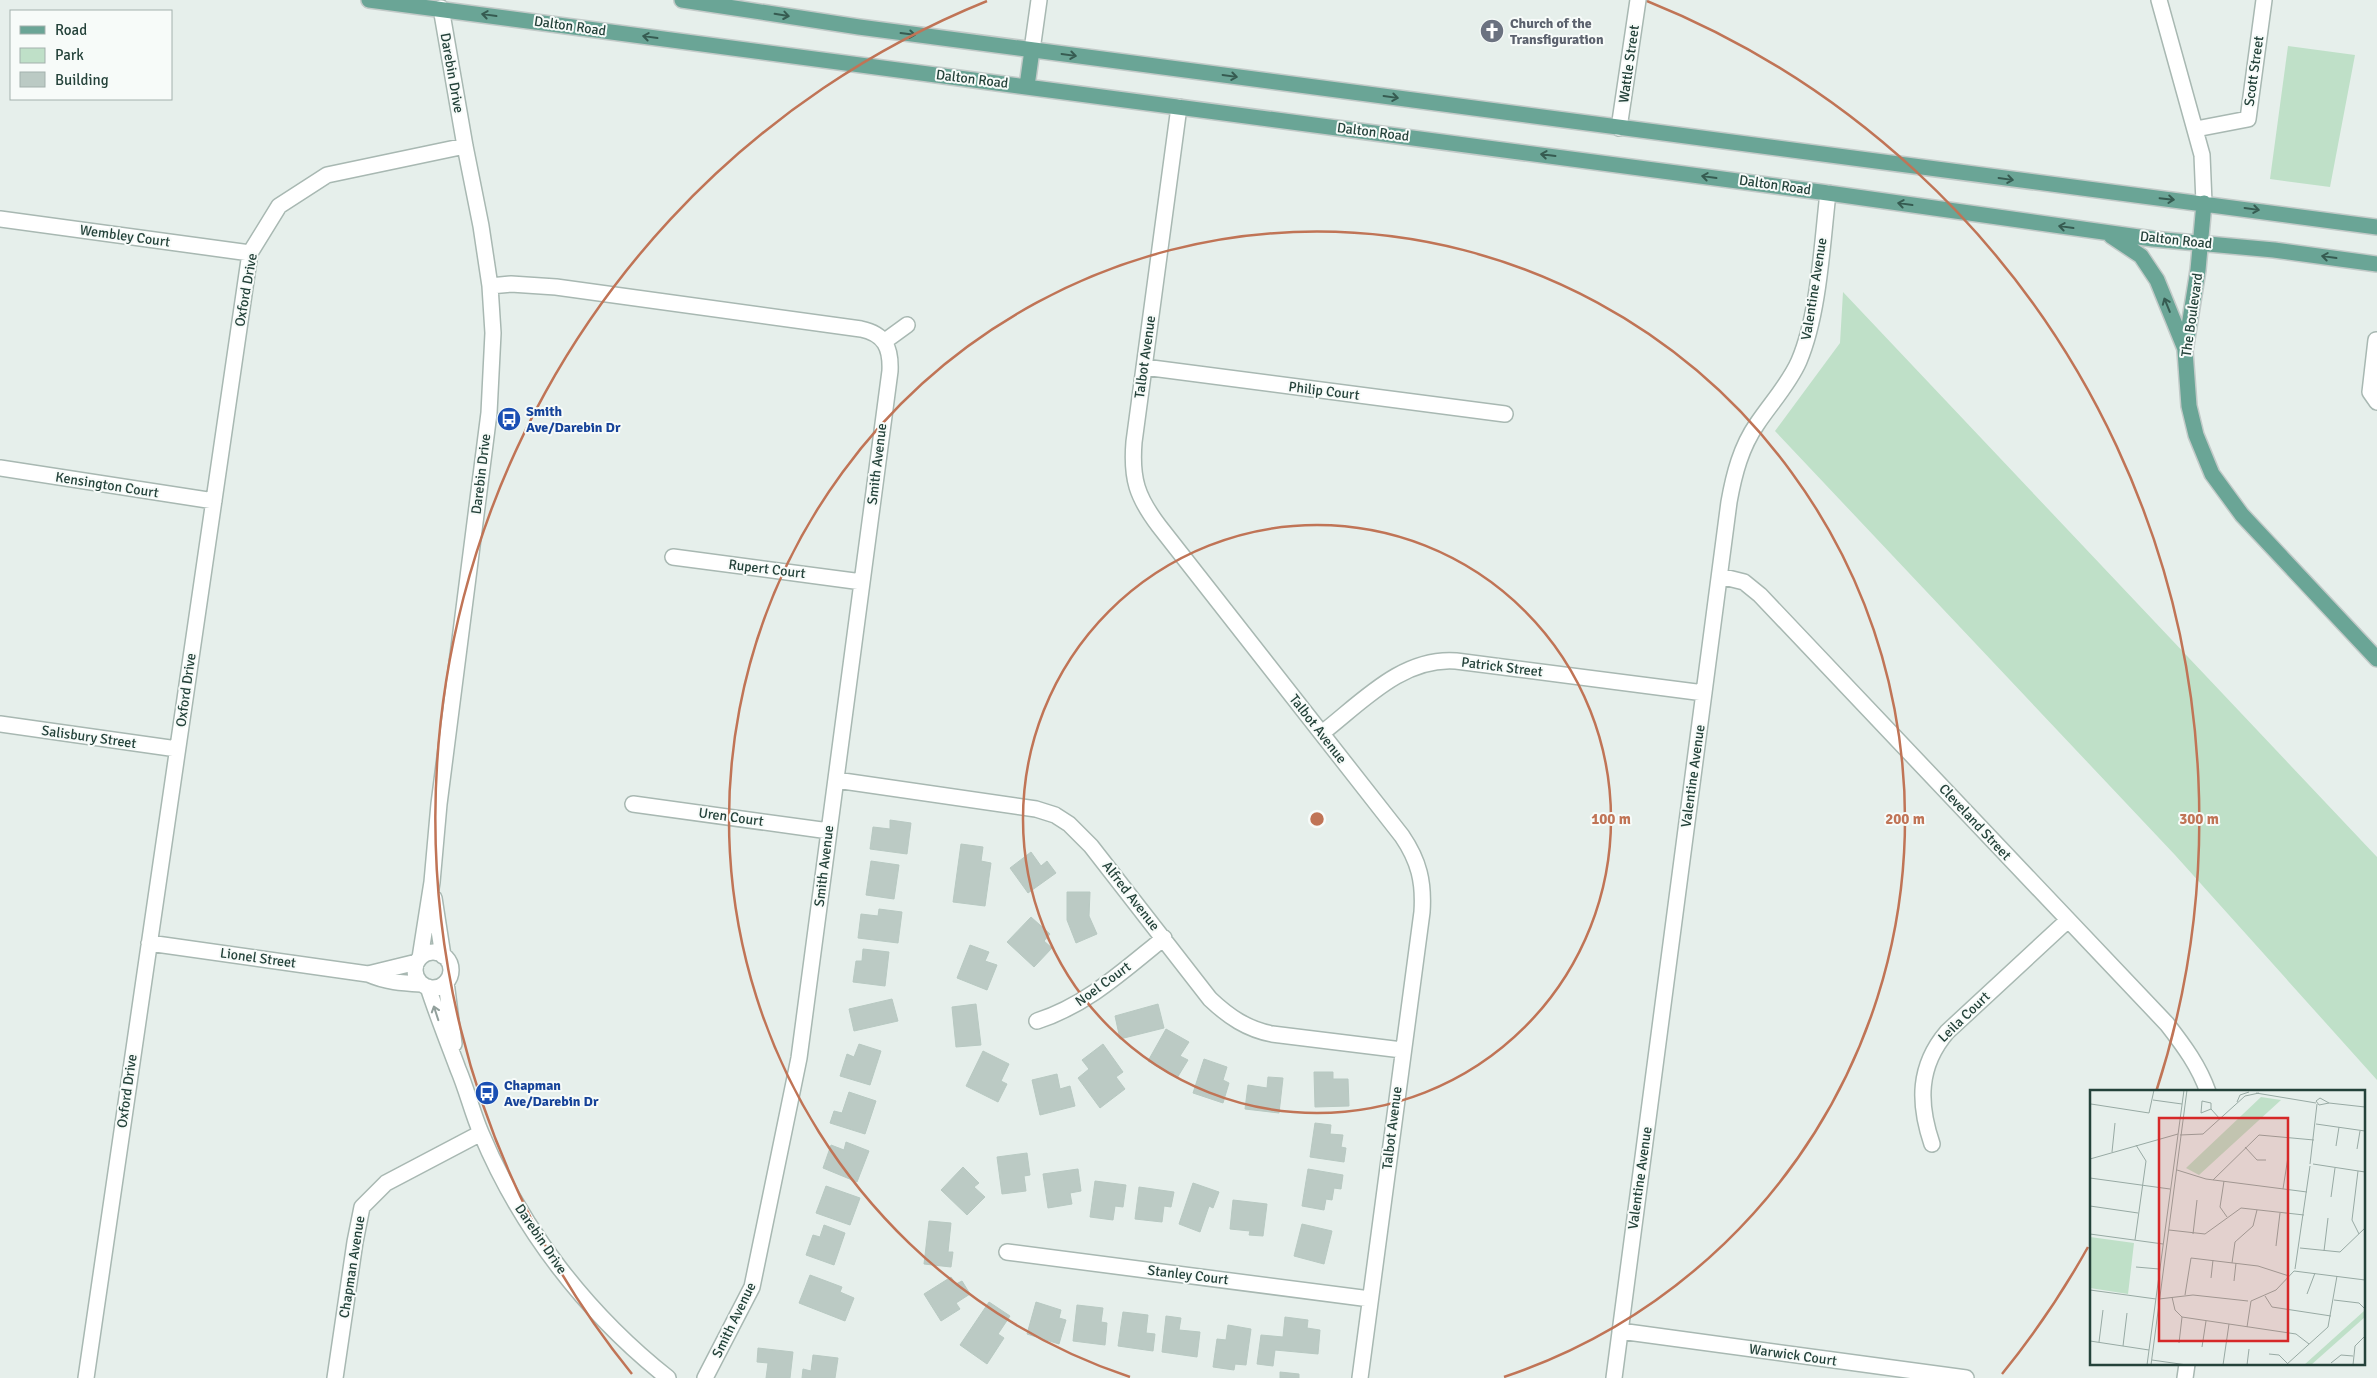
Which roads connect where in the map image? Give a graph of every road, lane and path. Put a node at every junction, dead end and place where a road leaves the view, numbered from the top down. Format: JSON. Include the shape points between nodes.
{"nodes":[{"id":1,"x":369,"y":0,"type":"edge"},
{"id":2,"x":682,"y":0,"type":"edge"},
{"id":3,"x":1039,"y":0,"type":"edge"},
{"id":4,"x":1638,"y":0,"type":"edge"},
{"id":5,"x":2159,"y":0,"type":"edge"},
{"id":6,"x":2264,"y":0,"type":"edge"},
{"id":7,"x":442,"y":4,"type":"edge"},
{"id":8,"x":762,"y":6,"type":"edge"},
{"id":9,"x":1032,"y":50,"type":"junction"},
{"id":10,"x":1028,"y":86,"type":"junction"},
{"id":11,"x":1178,"y":107,"type":"junction"},
{"id":12,"x":1620,"y":128,"type":"junction"},
{"id":13,"x":2196,"y":129,"type":"junction"},
{"id":14,"x":465,"y":146,"type":"junction"},
{"id":15,"x":1828,"y":192,"type":"junction"},
{"id":16,"x":2204,"y":203,"type":"junction"},
{"id":17,"x":0,"y":218,"type":"edge"},
{"id":18,"x":2377,"y":226,"type":"edge"},
{"id":19,"x":2102,"y":232,"type":"junction"},
{"id":20,"x":2201,"y":243,"type":"junction"},
{"id":21,"x":250,"y":254,"type":"junction"},
{"id":22,"x":2377,"y":264,"type":"edge"},
{"id":23,"x":490,"y":286,"type":"junction"},
{"id":24,"x":907,"y":325,"type":"dead end"},
{"id":25,"x":2376,"y":340,"type":"edge"},
{"id":26,"x":885,"y":341,"type":"junction"},
{"id":27,"x":2185,"y":351,"type":"junction"},
{"id":28,"x":1144,"y":367,"type":"junction"},
{"id":29,"x":2377,"y":402,"type":"edge"},
{"id":30,"x":1505,"y":414,"type":"dead end"},
{"id":31,"x":0,"y":468,"type":"edge"},
{"id":32,"x":214,"y":501,"type":"junction"},
{"id":33,"x":673,"y":556,"type":"dead end"},
{"id":34,"x":1720,"y":576,"type":"junction"},
{"id":35,"x":862,"y":582,"type":"junction"},
{"id":36,"x":2376,"y":655,"type":"edge"},
{"id":37,"x":1704,"y":693,"type":"junction"},
{"id":38,"x":0,"y":724,"type":"edge"},
{"id":39,"x":1322,"y":733,"type":"junction"},
{"id":40,"x":178,"y":749,"type":"junction"},
{"id":41,"x":836,"y":780,"type":"junction"},
{"id":42,"x":634,"y":804,"type":"dead end"},
{"id":43,"x":829,"y":831,"type":"junction"},
{"id":44,"x":432,"y":882,"type":"junction"},
{"id":45,"x":2068,"y":920,"type":"junction"},
{"id":46,"x":1164,"y":938,"type":"junction"},
{"id":47,"x":149,"y":943,"type":"junction"},
{"id":48,"x":443,"y":956,"type":"junction"},
{"id":49,"x":419,"y":960,"type":"junction"},
{"id":50,"x":368,"y":974,"type":"junction"},
{"id":51,"x":446,"y":982,"type":"junction"},
{"id":52,"x":425,"y":986,"type":"junction"},
{"id":53,"x":1037,"y":1021,"type":"dead end"},
{"id":54,"x":1402,"y":1050,"type":"junction"},
{"id":55,"x":459,"y":1070,"type":"junction"},
{"id":56,"x":2207,"y":1090,"type":"edge"},
{"id":57,"x":481,"y":1133,"type":"junction"},
{"id":58,"x":1932,"y":1144,"type":"dead end"},
{"id":59,"x":1007,"y":1252,"type":"dead end"},
{"id":60,"x":1370,"y":1299,"type":"junction"},
{"id":61,"x":1620,"y":1331,"type":"junction"},
{"id":62,"x":86,"y":1378,"type":"edge"},
{"id":63,"x":335,"y":1378,"type":"edge"},
{"id":64,"x":668,"y":1378,"type":"edge"},
{"id":65,"x":705,"y":1378,"type":"edge"},
{"id":66,"x":1360,"y":1378,"type":"edge"},
{"id":67,"x":1614,"y":1378,"type":"edge"},
{"id":68,"x":1966,"y":1378,"type":"edge"}],
"edges":[{"from":1,"to":7,"type":"main road","name":"Dalton Road"},
{"from":2,"to":8,"type":"main road"},
{"from":3,"to":9,"type":"street"},
{"from":4,"to":12,"type":"street","name":"Wattle Street"},
{"from":5,"to":13,"type":"street","name":"The Boulevard"},
{"from":6,"to":13,"type":"street","name":"Scott Street","via":[[2248,119]]},
{"from":10,"to":7,"type":"main road","name":"Dalton Road","one_way":true},
{"from":7,"to":14,"type":"street","name":"Darebin Drive"},
{"from":8,"to":9,"type":"main road","one_way":true,"via":[[859,27]]},
{"from":9,"to":10,"type":"main road"},
{"from":9,"to":12,"type":"main road","one_way":true},
{"from":10,"to":11,"type":"main road","name":"Dalton Road"},
{"from":15,"to":11,"type":"main road","name":"Dalton Road","one_way":true},
{"from":11,"to":28,"type":"street","name":"Talbot Avenue"},
{"from":12,"to":16,"type":"main road","one_way":true},
{"from":13,"to":16,"type":"street","name":"The Boulevard","via":[[2204,162]]},
{"from":14,"to":21,"type":"street","name":"Oxford Drive","via":[[326,175],[279,206]]},
{"from":14,"to":23,"type":"street","name":"Darebin Drive","via":[[482,226]]},
{"from":19,"to":15,"type":"main road","name":"Dalton Road","one_way":true},
{"from":15,"to":34,"type":"street","name":"Valentine Avenue","via":[[1806,342],[1786,384],[1756,425],[1735,472]]},
{"from":16,"to":18,"type":"main road","one_way":true},
{"from":16,"to":20,"type":"main road","name":"The Boulevard"},
{"from":17,"to":21,"type":"street","name":"Wembley Court"},
{"from":19,"to":20,"type":"main road","name":"Dalton Road"},
{"from":27,"to":19,"type":"main road","one_way":true,"via":[[2157,280],[2141,256]]},
{"from":22,"to":20,"type":"main road","name":"Dalton Road","one_way":true},
{"from":20,"to":27,"type":"main road","name":"The Boulevard"},
{"from":21,"to":32,"type":"street","name":"Oxford Drive"},
{"from":23,"to":26,"type":"street","via":[[556,287],[861,329],[872,331]]},
{"from":23,"to":44,"type":"street","name":"Darebin Drive","via":[[493,332],[489,413]]},
{"from":24,"to":26,"type":"street"},
{"from":25,"to":29,"type":"street","via":[[2370,392]]},
{"from":26,"to":35,"type":"street","name":"Smith Avenue","via":[[889,349],[890,371]]},
{"from":27,"to":36,"type":"main road","name":"The Boulevard","via":[[2189,406],[2196,435],[2212,474],[2242,515]]},
{"from":28,"to":30,"type":"street","name":"Philip Court"},
{"from":28,"to":39,"type":"street","name":"Talbot Avenue","via":[[1132,462],[1138,494],[1159,526]]},
{"from":31,"to":32,"type":"street","name":"Kensington Court"},
{"from":32,"to":40,"type":"street","name":"Oxford Drive"},
{"from":33,"to":35,"type":"street","name":"Rupert Court"},
{"from":34,"to":37,"type":"street","name":"Valentine Avenue"},
{"from":34,"to":45,"type":"street","name":"Cleveland Street","via":[[1744,582],[1760,595]]},
{"from":35,"to":41,"type":"street","name":"Smith Avenue"},
{"from":37,"to":39,"type":"street","name":"Patrick Street","via":[[1432,660],[1403,671]]},
{"from":37,"to":61,"type":"street","name":"Valentine Avenue"},
{"from":38,"to":40,"type":"street","name":"Salisbury Street"},
{"from":39,"to":54,"type":"street","name":"Talbot Avenue","via":[[1405,841],[1420,870],[1424,893]]},
{"from":40,"to":47,"type":"street","name":"Oxford Drive"},
{"from":41,"to":43,"type":"street","name":"Smith Avenue"},
{"from":41,"to":46,"type":"street","name":"Alfred Avenue","via":[[1009,803],[1055,816],[1069,824],[1091,846]]},
{"from":42,"to":43,"type":"street","name":"Uren Court"},
{"from":43,"to":65,"type":"street","name":"Smith Avenue","via":[[799,1058],[757,1266],[748,1296]]},
{"from":44,"to":48,"type":"street","name":"Darebin Drive"},
{"from":44,"to":49,"type":"street","name":"Darebin Drive"},
{"from":45,"to":56,"type":"street","name":"Cleveland Street","via":[[2167,1024],[2188,1051]]},
{"from":45,"to":58,"type":"street","name":"Leila Court","via":[[1935,1046],[1927,1067],[1922,1107]]},
{"from":46,"to":53,"type":"street","name":"Noel Court","via":[[1086,1000]]},
{"from":46,"to":54,"type":"street","name":"Alfred Avenue","via":[[1210,999],[1224,1012],[1256,1031]]},
{"from":47,"to":50,"type":"street","name":"Lionel Street"},
{"from":47,"to":62,"type":"street","name":"Oxford Drive"},
{"from":48,"to":49,"type":"street","via":[[434,952]]},
{"from":48,"to":51,"type":"street","via":[[450,968]]},
{"from":49,"to":50,"type":"street","name":"Lionel Street"},
{"from":49,"to":52,"type":"street","via":[[416,974]]},
{"from":50,"to":52,"type":"street","name":"Lionel Street","via":[[383,980]]},
{"from":51,"to":52,"type":"street","via":[[438,987]]},
{"from":51,"to":55,"type":"street","name":"Darebin Drive"},
{"from":55,"to":52,"type":"street","name":"Darebin Drive","one_way":true},
{"from":54,"to":60,"type":"street","name":"Talbot Avenue"},
{"from":55,"to":57,"type":"street","name":"Darebin Drive"},
{"from":57,"to":63,"type":"street","name":"Chapman Avenue","via":[[386,1183],[362,1207]]},
{"from":57,"to":64,"type":"street","name":"Darebin Drive","via":[[523,1215],[571,1283],[622,1338]]},
{"from":59,"to":60,"type":"street","name":"Stanley Court"},
{"from":60,"to":66,"type":"street","name":"Talbot Avenue"},
{"from":61,"to":67,"type":"street","name":"Valentine Avenue"},
{"from":61,"to":68,"type":"street","name":"Warwick Court"}]}
